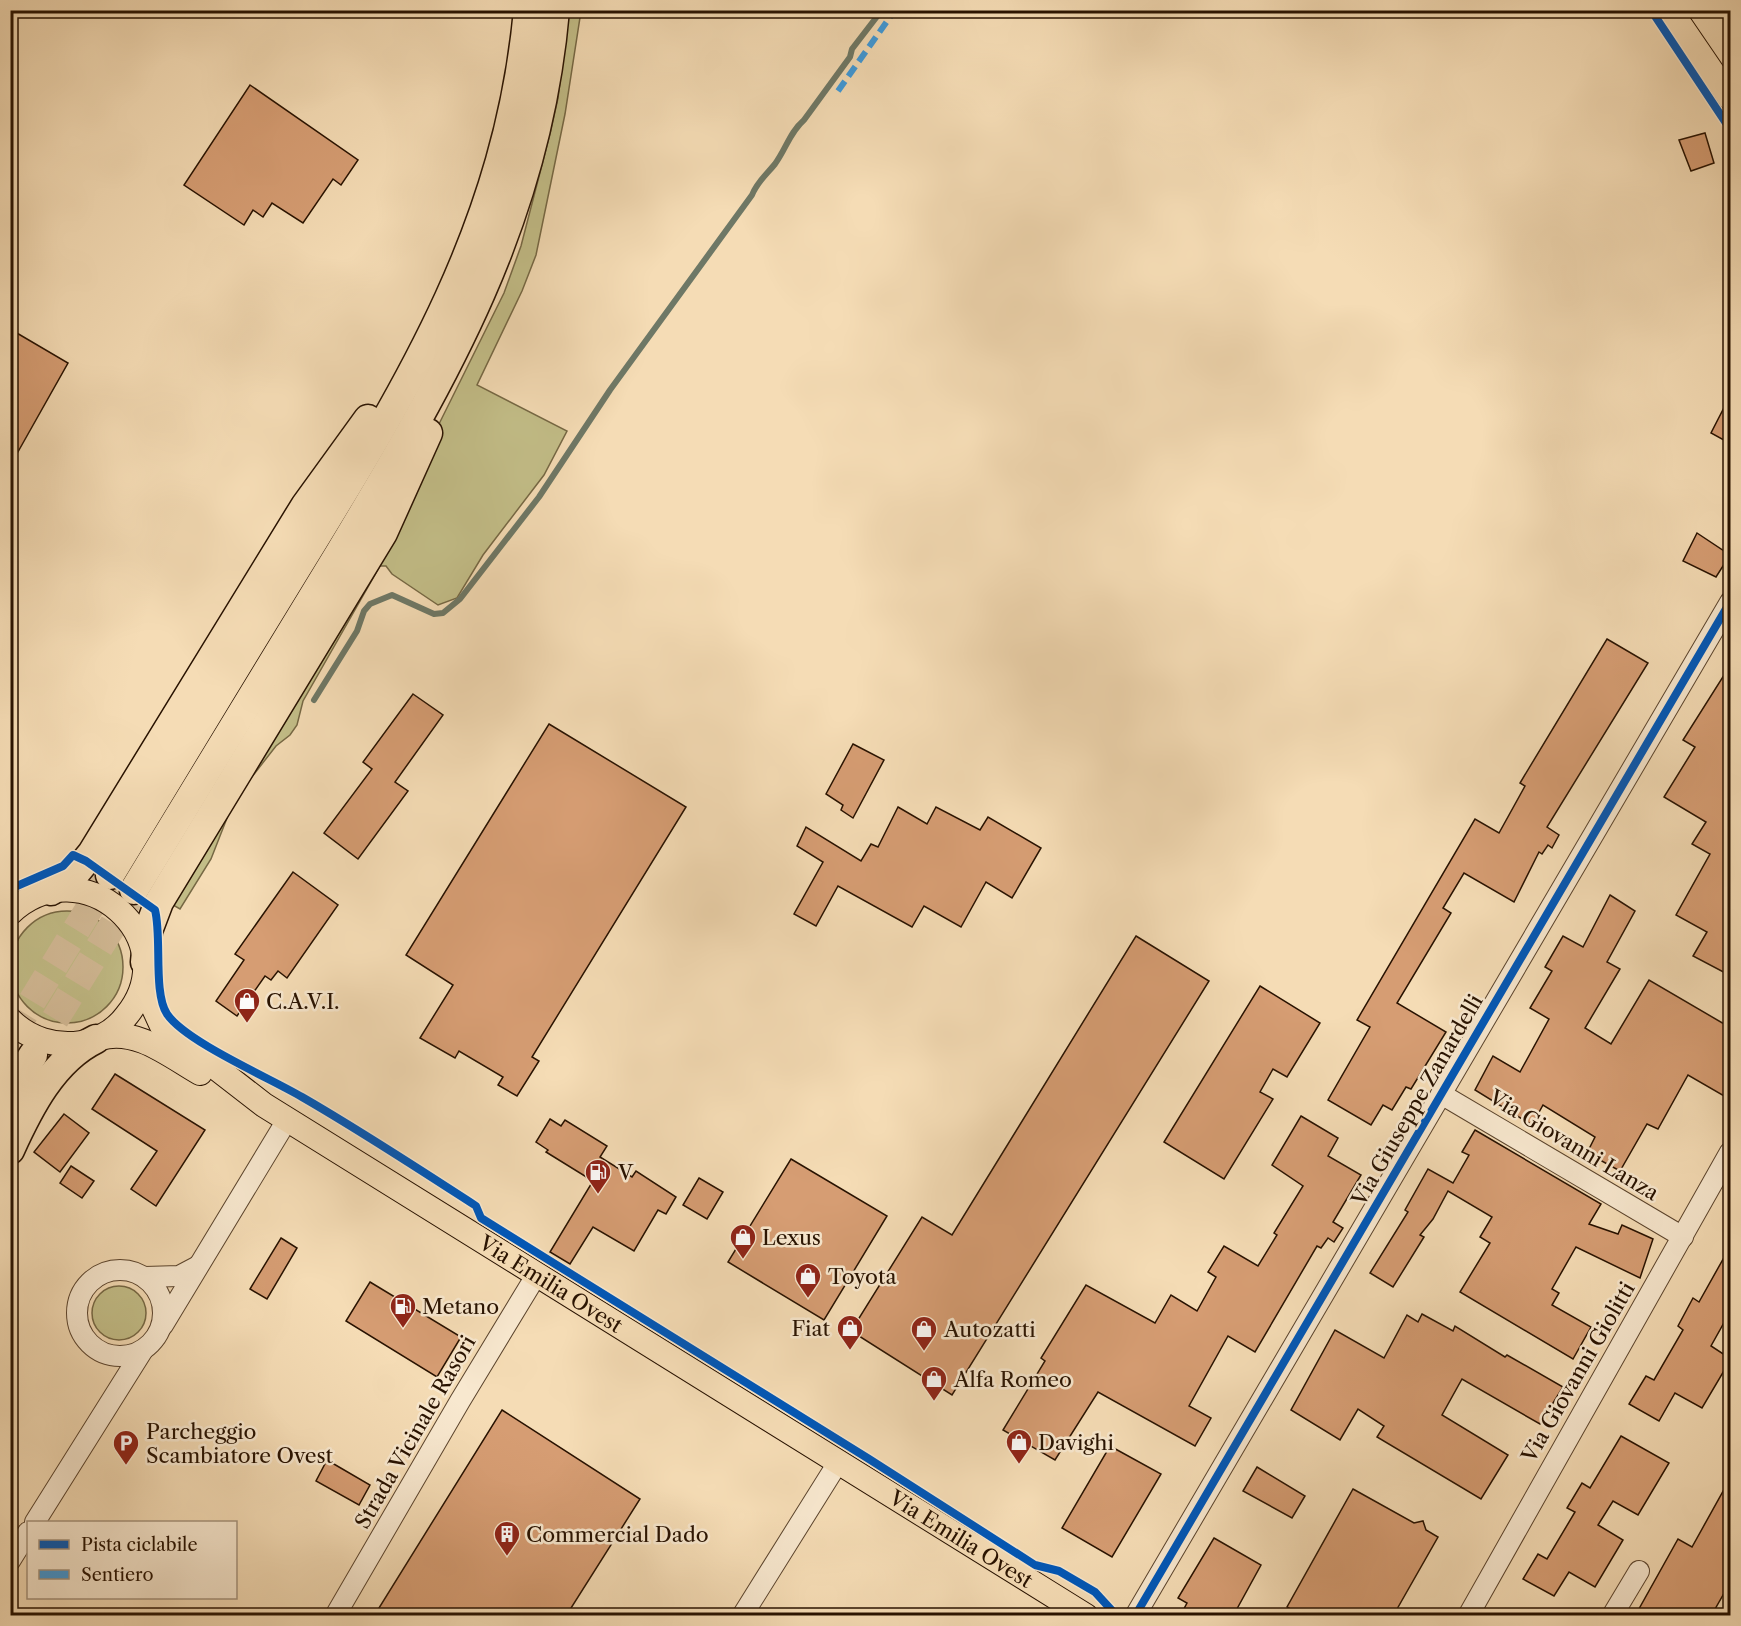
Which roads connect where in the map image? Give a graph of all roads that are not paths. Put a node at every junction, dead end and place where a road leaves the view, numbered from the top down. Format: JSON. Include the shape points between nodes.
{"nodes":[{"id":1,"x":528,"y":10,"type":"edge"},
{"id":2,"x":555,"y":10,"type":"edge"},
{"id":3,"x":1670,"y":10,"type":"edge"},
{"id":4,"x":1731,"y":98,"type":"edge"},
{"id":5,"x":504,"y":150,"type":"junction"},
{"id":6,"x":518,"y":201,"type":"junction"},
{"id":7,"x":1731,"y":602,"type":"edge"},
{"id":8,"x":110,"y":875,"type":"tunnel mouth"},
{"id":9,"x":134,"y":890,"type":"tunnel mouth"},
{"id":10,"x":25,"y":902,"type":"edge"},
{"id":11,"x":145,"y":962,"type":"junction"},
{"id":12,"x":10,"y":1020,"type":"edge"},
{"id":13,"x":96,"y":1039,"type":"junction"},
{"id":14,"x":33,"y":1055,"type":"tunnel mouth"},
{"id":15,"x":10,"y":1092,"type":"edge"},
{"id":16,"x":1442,"y":1094,"type":"junction"},
{"id":17,"x":264,"y":1105,"type":"junction"},
{"id":18,"x":287,"y":1120,"type":"junction"},
{"id":19,"x":10,"y":1150,"type":"edge"},
{"id":20,"x":1731,"y":1152,"type":"edge"},
{"id":21,"x":1683,"y":1237,"type":"junction"},
{"id":22,"x":198,"y":1266,"type":"junction"},
{"id":23,"x":537,"y":1274,"type":"junction"},
{"id":24,"x":145,"y":1277,"type":"junction"},
{"id":25,"x":161,"y":1328,"type":"junction"},
{"id":26,"x":143,"y":1350,"type":"junction"},
{"id":27,"x":839,"y":1461,"type":"junction"},
{"id":28,"x":35,"y":1521,"type":"edge"},
{"id":29,"x":27,"y":1534,"type":"edge"},
{"id":30,"x":10,"y":1561,"type":"edge"},
{"id":31,"x":1638,"y":1571,"type":"dead end"},
{"id":32,"x":335,"y":1616,"type":"edge"},
{"id":33,"x":742,"y":1616,"type":"edge"},
{"id":34,"x":1086,"y":1616,"type":"edge"},
{"id":35,"x":1135,"y":1616,"type":"edge"},
{"id":36,"x":1468,"y":1616,"type":"edge"},
{"id":37,"x":1612,"y":1616,"type":"edge"}],
"edges":[{"from":1,"to":5,"type":"highway","via":[[518,88]]},
{"from":2,"to":6,"type":"highway","via":[[541,109]]},
{"from":3,"to":4,"type":"main road"},
{"from":5,"to":8,"type":"highway","via":[[469,256],[412,373]]},
{"from":5,"to":10,"type":"highway","via":[[447,282],[393,384],[305,506],[92,853],[74,875]]},
{"from":6,"to":9,"type":"highway","via":[[483,292],[433,393]]},
{"from":6,"to":11,"type":"highway","via":[[499,286],[394,511],[164,893],[148,931]]},
{"from":7,"to":16,"type":"street","name":"Via Giuseppe Zanardelli"},
{"from":10,"to":11,"type":"main road","name":"Via Emilia Ovest","via":[[63,889],[87,892],[119,909],[134,928]]},
{"from":11,"to":13,"type":"main road","name":"Via Emilia Ovest","via":[[142,986],[133,1008],[117,1026]]},
{"from":11,"to":17,"type":"main road","name":"Via Emilia Ovest","via":[[150,1002],[162,1026]]},
{"from":12,"to":13,"type":"main road","name":"Via Emilia Ovest","via":[[48,1042],[73,1044]]},
{"from":13,"to":17,"type":"main road","name":"Via Emilia Ovest","via":[[120,1035],[135,1038]]},
{"from":13,"to":19,"type":"highway","via":[[55,1072]]},
{"from":14,"to":15,"type":"highway"},
{"from":16,"to":21,"type":"street","name":"Via Giovanni Lanza"},
{"from":16,"to":35,"type":"street","name":"Via Giuseppe Zanardelli"},
{"from":17,"to":18,"type":"main road","name":"Via Emilia Ovest"},
{"from":18,"to":22,"type":"street"},
{"from":18,"to":23,"type":"main road","name":"Via Emilia Ovest"},
{"from":20,"to":21,"type":"street","name":"Via Giovanni Giolitti"},
{"from":21,"to":36,"type":"street","name":"Via Giovanni Giolitti"},
{"from":22,"to":24,"type":"street","via":[[179,1276]]},
{"from":22,"to":25,"type":"street"},
{"from":23,"to":27,"type":"main road","name":"Via Emilia Ovest"},
{"from":23,"to":32,"type":"street","name":"Strada Vicinale Rasori"},
{"from":24,"to":25,"type":"street","via":[[162,1300]]},
{"from":24,"to":26,"type":"street","via":[[132,1271],[103,1273],[87,1286],[77,1305],[82,1333],[96,1349],[116,1356]]},
{"from":25,"to":26,"type":"street"},
{"from":26,"to":28,"type":"street"},
{"from":27,"to":33,"type":"street"},
{"from":27,"to":34,"type":"main road","name":"Via Emilia Ovest"},
{"from":29,"to":30,"type":"street"},
{"from":31,"to":37,"type":"street"}]}
